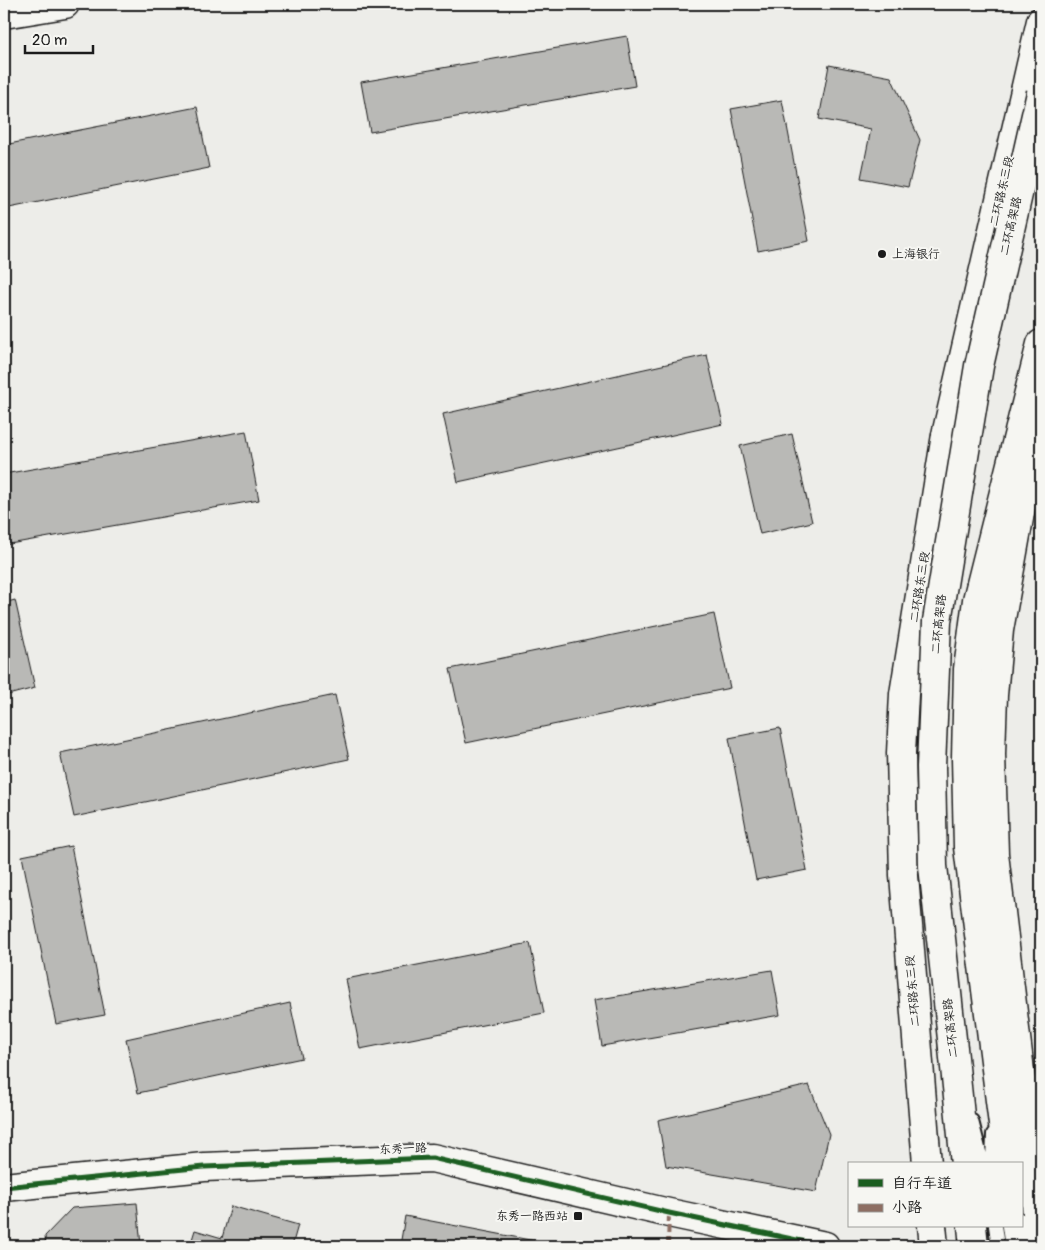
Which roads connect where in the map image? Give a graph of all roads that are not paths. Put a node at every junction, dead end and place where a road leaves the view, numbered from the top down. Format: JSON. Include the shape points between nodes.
{"nodes":[{"id":1,"x":65,"y":4,"type":"edge"},
{"id":2,"x":4,"y":14,"type":"edge"},
{"id":3,"x":1041,"y":22,"type":"edge"},
{"id":4,"x":1041,"y":93,"type":"edge"},
{"id":5,"x":1041,"y":344,"type":"edge"},
{"id":6,"x":1041,"y":413,"type":"edge"},
{"id":7,"x":993,"y":1044,"type":"junction"},
{"id":8,"x":953,"y":1048,"type":"junction"},
{"id":9,"x":927,"y":1162,"type":"edge"},
{"id":10,"x":966,"y":1162,"type":"edge"},
{"id":11,"x":982,"y":1162,"type":"edge"},
{"id":12,"x":992,"y":1162,"type":"edge"},
{"id":13,"x":1008,"y":1162,"type":"edge"},
{"id":14,"x":4,"y":1187,"type":"edge"},
{"id":15,"x":932,"y":1228,"type":"edge"},
{"id":16,"x":972,"y":1228,"type":"edge"},
{"id":17,"x":995,"y":1228,"type":"edge"},
{"id":18,"x":1016,"y":1228,"type":"edge"},
{"id":19,"x":825,"y":1246,"type":"edge"},
{"id":20,"x":934,"y":1246,"type":"edge"},
{"id":21,"x":974,"y":1246,"type":"edge"},
{"id":22,"x":998,"y":1246,"type":"edge"},
{"id":23,"x":1018,"y":1246,"type":"edge"},
{"id":24,"x":1041,"y":1246,"type":"edge"}],
"edges":[{"from":1,"to":2,"type":"main road"},
{"from":3,"to":9,"type":"main road","name":"二环路东三段","via":[[946,435],[904,694],[901,752],[904,875]]},
{"from":4,"to":8,"type":"main road","name":"二环高架路","bridge":true,"via":[[979,366],[937,622],[931,767],[933,866]]},
{"from":5,"to":7,"type":"main road","via":[[977,600],[968,669],[968,847]]},
{"from":6,"to":24,"type":"main road","via":[[1030,457],[1000,630],[992,754],[994,854]]},
{"from":7,"to":12,"type":"lane"},
{"from":7,"to":13,"type":"main road"},
{"from":8,"to":10,"type":"main road","name":"二环高架路"},
{"from":8,"to":11,"type":"lane"},
{"from":14,"to":19,"type":"main road","name":"东秀一路","via":[[204,1167],[432,1158]]},
{"from":15,"to":20,"type":"main road"},
{"from":16,"to":21,"type":"main road"},
{"from":17,"to":22,"type":"lane"},
{"from":18,"to":23,"type":"main road"}]}
